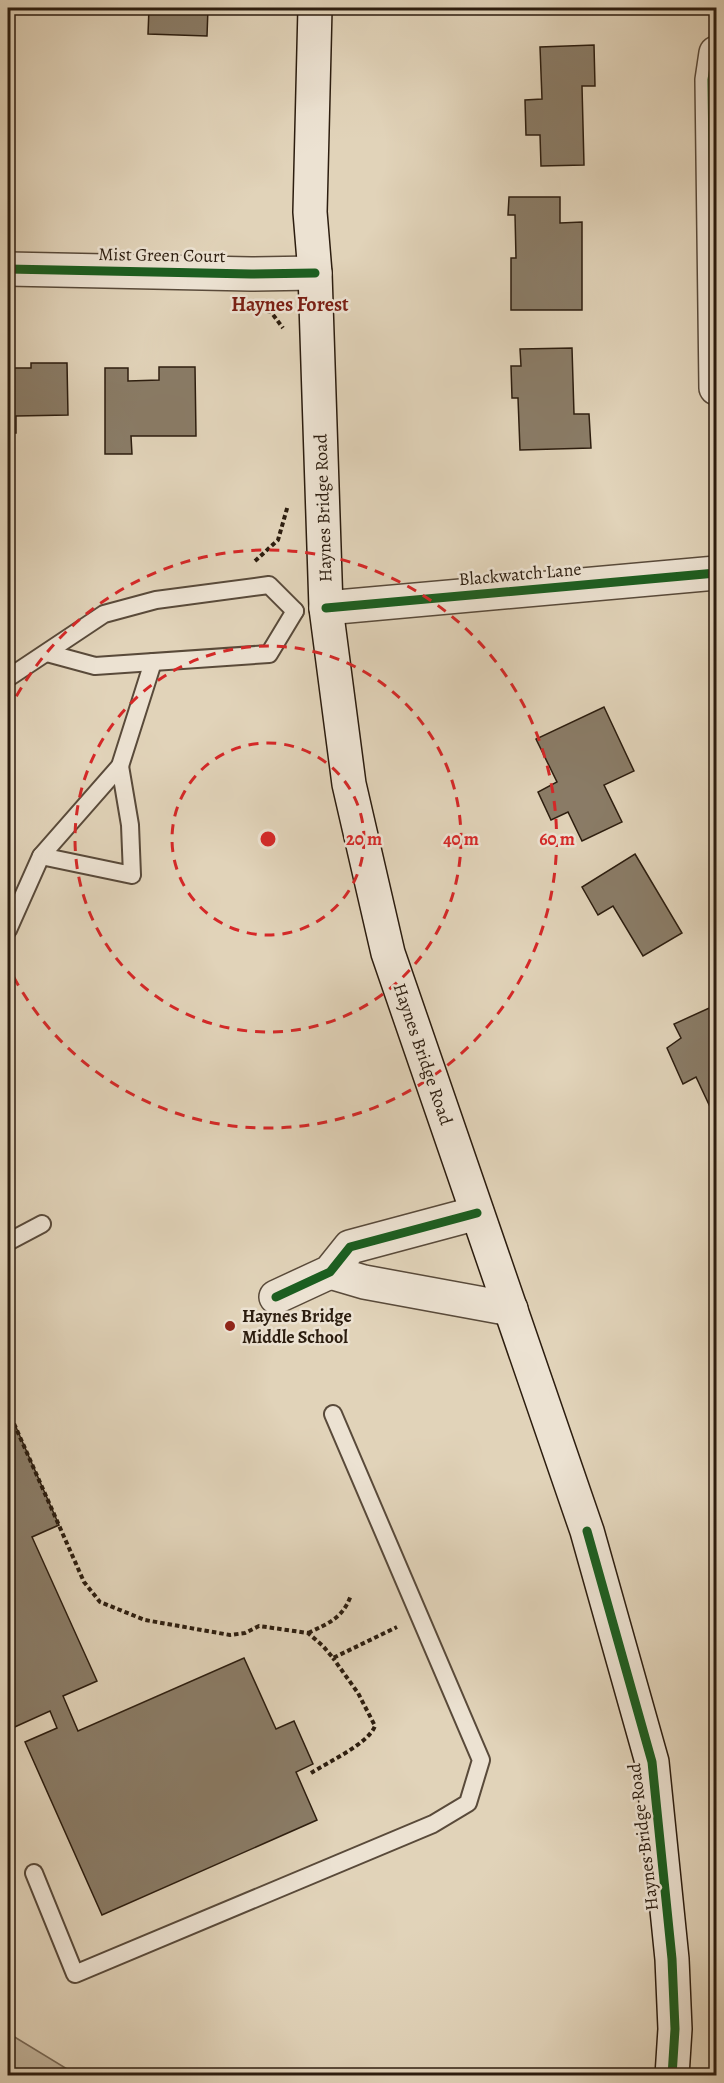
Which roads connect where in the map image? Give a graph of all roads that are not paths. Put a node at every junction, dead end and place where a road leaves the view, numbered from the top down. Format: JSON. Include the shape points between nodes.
{"nodes":[{"id":1,"x":315,"y":8,"type":"edge"},
{"id":2,"x":717,"y":53,"type":"edge"},
{"id":3,"x":8,"y":268,"type":"edge"},
{"id":4,"x":315,"y":273,"type":"junction"},
{"id":5,"x":717,"y":388,"type":"edge"},
{"id":6,"x":717,"y":573,"type":"edge"},
{"id":7,"x":310,"y":610,"type":"junction"},
{"id":8,"x":47,"y":653,"type":"junction"},
{"id":9,"x":153,"y":662,"type":"junction"},
{"id":10,"x":8,"y":678,"type":"edge"},
{"id":11,"x":120,"y":765,"type":"junction"},
{"id":12,"x":41,"y":856,"type":"junction"},
{"id":13,"x":8,"y":930,"type":"edge"},
{"id":14,"x":477,"y":1213,"type":"junction"},
{"id":15,"x":42,"y":1224,"type":"dead end"},
{"id":16,"x":8,"y":1242,"type":"edge"},
{"id":17,"x":330,"y":1272,"type":"junction"},
{"id":18,"x":276,"y":1297,"type":"dead end"},
{"id":19,"x":511,"y":1309,"type":"junction"},
{"id":20,"x":333,"y":1414,"type":"dead end"},
{"id":21,"x":34,"y":1873,"type":"dead end"},
{"id":22,"x":672,"y":2076,"type":"edge"}],
"edges":[{"from":1,"to":4,"type":"main road","name":"Haynes Bridge Road","via":[[310,212]]},
{"from":2,"to":5,"type":"main road","via":[[712,80]]},
{"from":3,"to":4,"type":"main road","name":"Mist Green Court"},
{"from":4,"to":7,"type":"main road","name":"Haynes Bridge Road"},
{"from":6,"to":7,"type":"main road","name":"Blackwatch Lane"},
{"from":7,"to":8,"type":"lane","via":[[269,585],[156,600],[104,614]]},
{"from":7,"to":9,"type":"lane","via":[[269,654]]},
{"from":7,"to":14,"type":"main road","name":"Haynes Bridge Road","via":[[388,953]]},
{"from":8,"to":9,"type":"lane","via":[[95,666]]},
{"from":8,"to":10,"type":"lane"},
{"from":9,"to":11,"type":"lane"},
{"from":11,"to":12,"type":"lane"},
{"from":11,"to":12,"type":"lane","via":[[130,825],[132,875]]},
{"from":12,"to":13,"type":"lane"},
{"from":14,"to":17,"type":"main road","via":[[350,1247]]},
{"from":14,"to":19,"type":"main road","name":"Haynes Bridge Road"},
{"from":15,"to":16,"type":"lane"},
{"from":17,"to":18,"type":"main road"},
{"from":17,"to":19,"type":"main road"},
{"from":19,"to":22,"type":"main road","name":"Haynes Bridge Road","via":[[587,1531],[652,1762],[672,1959]]},
{"from":20,"to":21,"type":"lane","via":[[481,1760],[468,1803],[433,1824],[75,1974]]}]}
